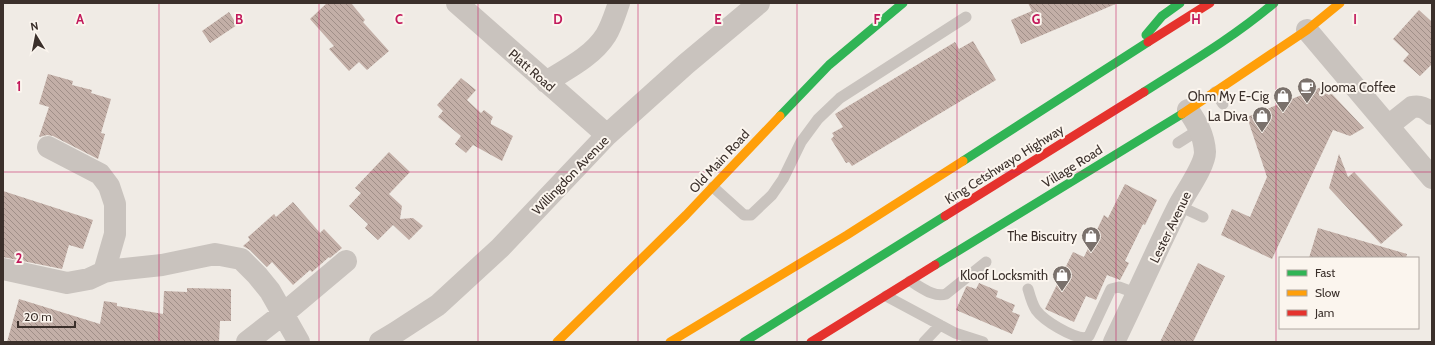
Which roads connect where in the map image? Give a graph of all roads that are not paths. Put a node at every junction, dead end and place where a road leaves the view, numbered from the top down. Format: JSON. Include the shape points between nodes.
{"nodes":[{"id":1,"x":457,"y":3,"type":"edge"},
{"id":2,"x":619,"y":3,"type":"edge"},
{"id":3,"x":759,"y":3,"type":"edge"},
{"id":4,"x":903,"y":3,"type":"edge"},
{"id":5,"x":1180,"y":3,"type":"edge"},
{"id":6,"x":1210,"y":3,"type":"edge"},
{"id":7,"x":1274,"y":3,"type":"edge"},
{"id":8,"x":1340,"y":3,"type":"edge"},
{"id":9,"x":966,"y":17,"type":"dead end"},
{"id":10,"x":1307,"y":30,"type":"junction"},
{"id":11,"x":1136,"y":51,"type":"junction"},
{"id":12,"x":546,"y":82,"type":"junction"},
{"id":13,"x":1215,"y":92,"type":"junction"},
{"id":14,"x":1223,"y":104,"type":"dead end"},
{"id":15,"x":1188,"y":110,"type":"junction"},
{"id":16,"x":1432,"y":114,"type":"edge"},
{"id":17,"x":1388,"y":126,"type":"junction"},
{"id":18,"x":1200,"y":129,"type":"junction"},
{"id":19,"x":607,"y":136,"type":"junction"},
{"id":20,"x":1178,"y":143,"type":"dead end"},
{"id":21,"x":48,"y":147,"type":"dead end"},
{"id":22,"x":1432,"y":178,"type":"edge"},
{"id":23,"x":713,"y":187,"type":"junction"},
{"id":24,"x":1179,"y":206,"type":"junction"},
{"id":25,"x":1203,"y":217,"type":"dead end"},
{"id":26,"x":969,"y":245,"type":"junction"},
{"id":27,"x":977,"y":254,"type":"dead end"},
{"id":28,"x":346,"y":260,"type":"dead end"},
{"id":29,"x":986,"y":262,"type":"dead end"},
{"id":30,"x":3,"y":269,"type":"edge"},
{"id":31,"x":104,"y":272,"type":"junction"},
{"id":32,"x":910,"y":281,"type":"junction"},
{"id":33,"x":1028,"y":289,"type":"dead end"},
{"id":34,"x":1138,"y":294,"type":"junction"},
{"id":35,"x":886,"y":296,"type":"junction"},
{"id":36,"x":283,"y":314,"type":"junction"},
{"id":37,"x":940,"y":325,"type":"junction"},
{"id":38,"x":247,"y":342,"type":"edge"},
{"id":39,"x":299,"y":342,"type":"edge"},
{"id":40,"x":380,"y":342,"type":"edge"},
{"id":41,"x":557,"y":342,"type":"edge"},
{"id":42,"x":670,"y":342,"type":"edge"},
{"id":43,"x":744,"y":342,"type":"edge"},
{"id":44,"x":811,"y":342,"type":"edge"},
{"id":45,"x":924,"y":342,"type":"edge"},
{"id":46,"x":983,"y":342,"type":"edge"},
{"id":47,"x":1114,"y":342,"type":"edge"}],
"edges":[{"from":1,"to":12,"type":"street","name":"Platt Road"},
{"from":2,"to":12,"type":"street","via":[[605,36],[594,48]]},
{"from":3,"to":19,"type":"street","name":"Willingdon Avenue","via":[[686,64]]},
{"from":4,"to":23,"type":"main road","name":"Old Main Road","via":[[829,65]]},
{"from":5,"to":11,"type":"main road","name":"King Cetshwayo Highway","via":[[1162,16]]},
{"from":6,"to":11,"type":"main road","name":"King Cetshwayo Highway"},
{"from":7,"to":43,"type":"main road","name":"King Cetshwayo Highway","via":[[1193,61]]},
{"from":8,"to":10,"type":"main road","name":"Village Road"},
{"from":9,"to":23,"type":"lane","via":[[840,98],[818,119],[801,142],[784,179],[751,215],[744,215]]},
{"from":10,"to":13,"type":"main road","name":"Village Road"},
{"from":10,"to":17,"type":"street"},
{"from":11,"to":42,"type":"main road","name":"King Cetshwayo Highway","via":[[847,235]]},
{"from":12,"to":19,"type":"street","name":"Platt Road"},
{"from":13,"to":14,"type":"lane"},
{"from":13,"to":15,"type":"main road","name":"Village Road"},
{"from":15,"to":18,"type":"street","name":"Lester Avenue"},
{"from":15,"to":26,"type":"main road","name":"Village Road"},
{"from":16,"to":17,"type":"street","via":[[1424,107],[1412,107]]},
{"from":17,"to":22,"type":"street"},
{"from":18,"to":20,"type":"lane"},
{"from":18,"to":24,"type":"street","name":"Lester Avenue","via":[[1205,154]]},
{"from":19,"to":40,"type":"street","name":"Willingdon Avenue","via":[[500,248],[438,305]]},
{"from":21,"to":31,"type":"street","via":[[100,174],[109,186],[115,204],[115,234]]},
{"from":23,"to":41,"type":"main road","name":"Old Main Road"},
{"from":24,"to":25,"type":"lane"},
{"from":24,"to":34,"type":"street","name":"Lester Avenue"},
{"from":26,"to":27,"type":"lane"},
{"from":26,"to":32,"type":"main road","name":"Village Road"},
{"from":28,"to":36,"type":"street"},
{"from":29,"to":32,"type":"lane","via":[[942,295],[936,295]]},
{"from":30,"to":31,"type":"street","via":[[67,283],[89,279]]},
{"from":31,"to":36,"type":"street","via":[[162,265],[215,254],[241,259],[270,291]]},
{"from":32,"to":35,"type":"main road","name":"Village Road"},
{"from":33,"to":34,"type":"lane","via":[[1032,302],[1041,316],[1059,328],[1084,338],[1089,336],[1111,289],[1119,287]]},
{"from":34,"to":47,"type":"street","name":"Lester Avenue"},
{"from":35,"to":37,"type":"lane"},
{"from":35,"to":44,"type":"main road","name":"Village Road"},
{"from":36,"to":38,"type":"street"},
{"from":36,"to":39,"type":"street"},
{"from":37,"to":45,"type":"lane"},
{"from":37,"to":46,"type":"lane"}]}
